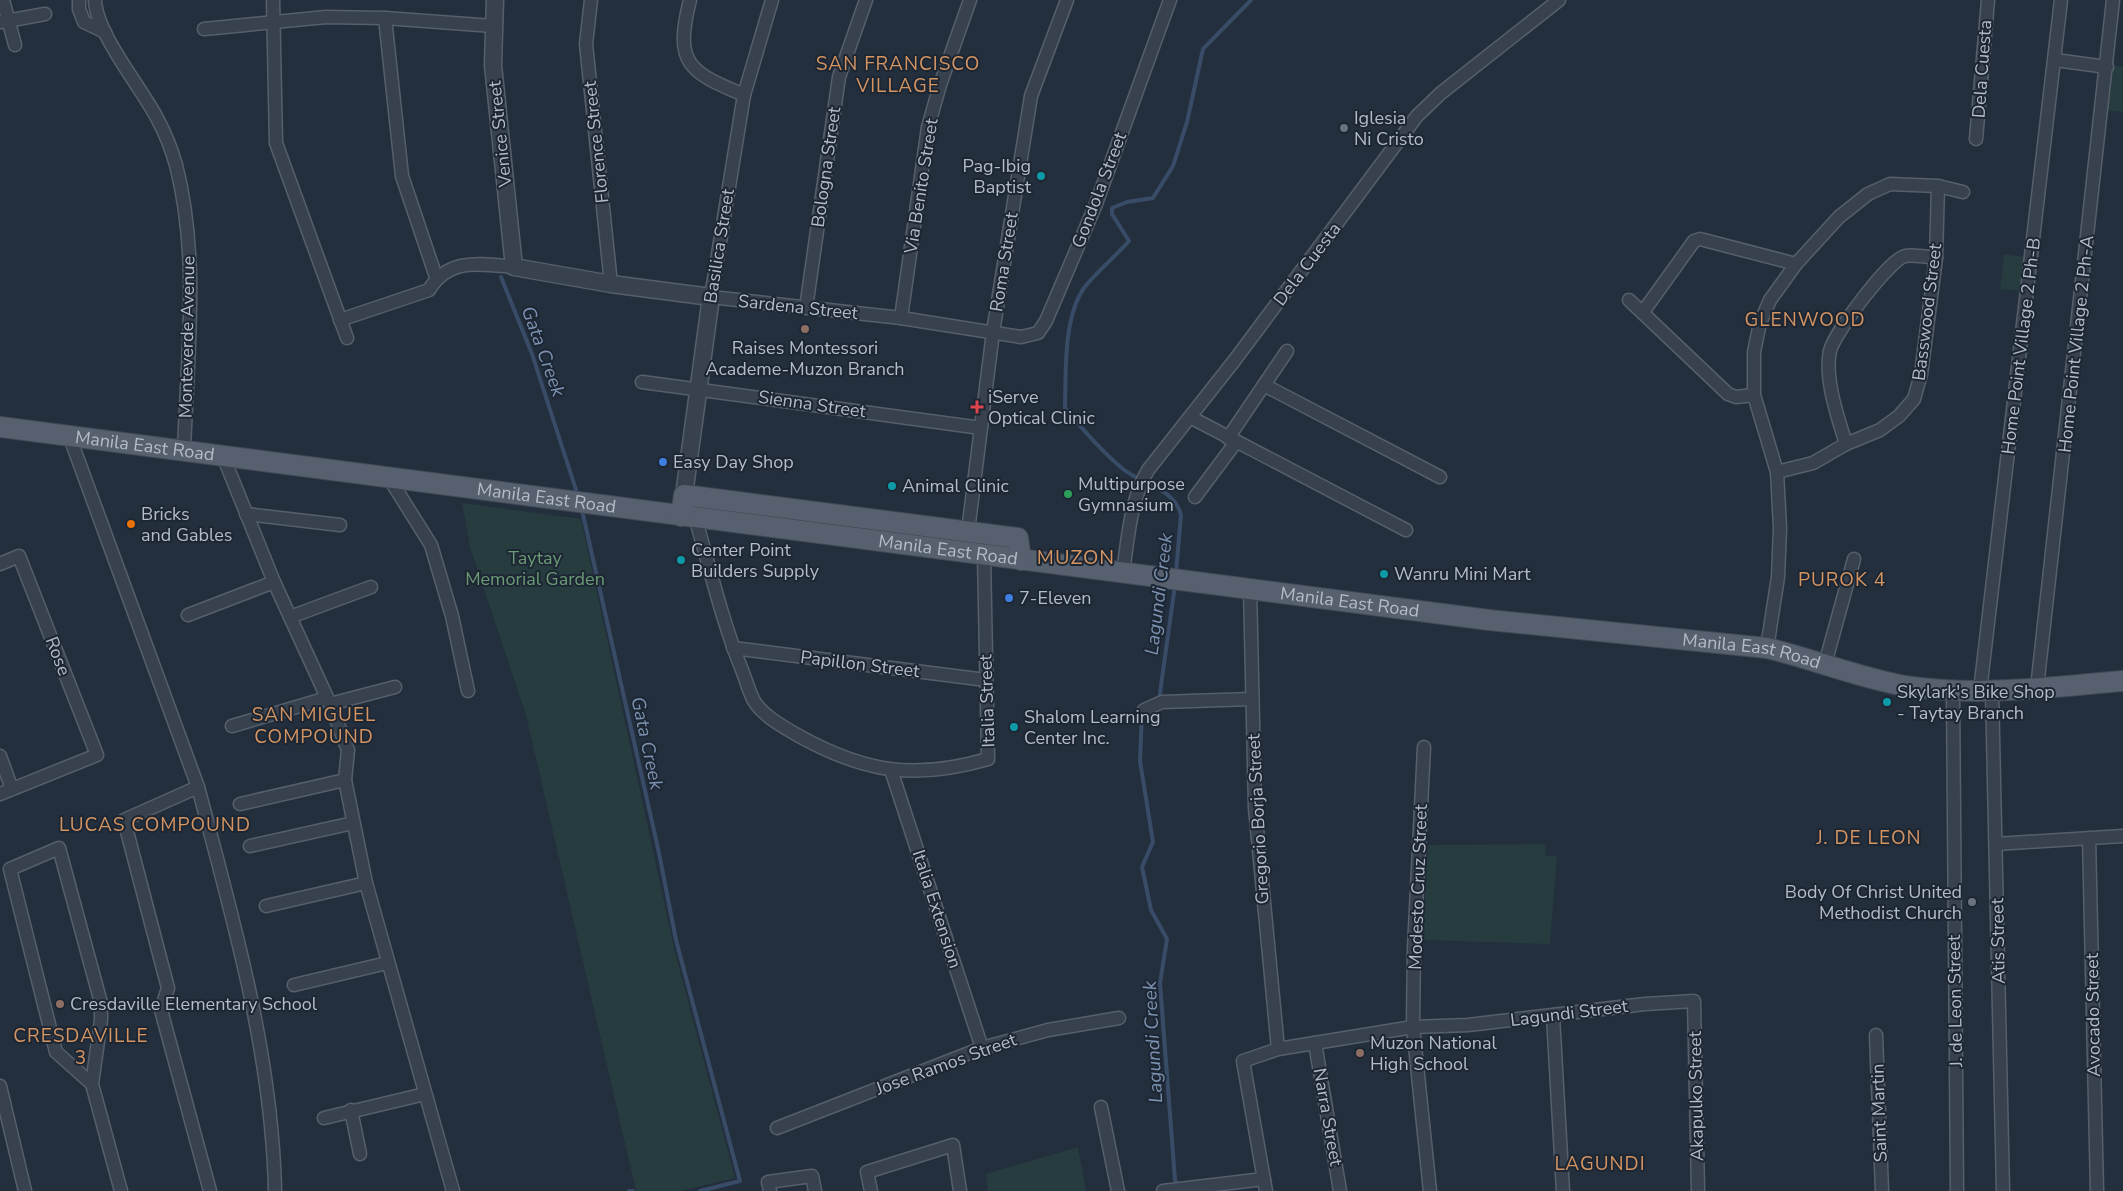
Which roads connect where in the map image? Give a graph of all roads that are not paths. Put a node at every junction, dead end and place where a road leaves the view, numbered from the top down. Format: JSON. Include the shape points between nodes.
{"nodes":[{"id":1,"x":3,"y":0,"type":"edge"},
{"id":2,"x":79,"y":0,"type":"edge"},
{"id":3,"x":95,"y":0,"type":"edge"},
{"id":4,"x":273,"y":0,"type":"edge"},
{"id":5,"x":495,"y":0,"type":"edge"},
{"id":6,"x":591,"y":0,"type":"edge"},
{"id":7,"x":690,"y":0,"type":"edge"},
{"id":8,"x":772,"y":0,"type":"edge"},
{"id":9,"x":866,"y":0,"type":"edge"},
{"id":10,"x":970,"y":0,"type":"edge"},
{"id":11,"x":1067,"y":0,"type":"edge"},
{"id":12,"x":1170,"y":0,"type":"edge"},
{"id":13,"x":1559,"y":0,"type":"edge"},
{"id":14,"x":1988,"y":0,"type":"edge"},
{"id":15,"x":2061,"y":0,"type":"edge"},
{"id":16,"x":2113,"y":0,"type":"edge"},
{"id":17,"x":45,"y":14,"type":"dead end"},
{"id":18,"x":385,"y":18,"type":"junction"},
{"id":19,"x":4,"y":22,"type":"edge"},
{"id":20,"x":274,"y":23,"type":"junction"},
{"id":21,"x":493,"y":26,"type":"junction"},
{"id":22,"x":204,"y":30,"type":"dead end"},
{"id":23,"x":105,"y":32,"type":"junction"},
{"id":24,"x":15,"y":45,"type":"dead end"},
{"id":25,"x":2055,"y":60,"type":"junction"},
{"id":26,"x":2106,"y":67,"type":"junction"},
{"id":27,"x":744,"y":95,"type":"junction"},
{"id":28,"x":1976,"y":139,"type":"dead end"},
{"id":29,"x":1938,"y":186,"type":"junction"},
{"id":30,"x":1963,"y":192,"type":"dead end"},
{"id":31,"x":1936,"y":258,"type":"junction"},
{"id":32,"x":1796,"y":264,"type":"junction"},
{"id":33,"x":514,"y":267,"type":"junction"},
{"id":34,"x":436,"y":277,"type":"junction"},
{"id":35,"x":611,"y":284,"type":"junction"},
{"id":36,"x":710,"y":297,"type":"junction"},
{"id":37,"x":1629,"y":300,"type":"dead end"},
{"id":38,"x":806,"y":308,"type":"junction"},
{"id":39,"x":1643,"y":312,"type":"junction"},
{"id":40,"x":901,"y":318,"type":"junction"},
{"id":41,"x":340,"y":320,"type":"junction"},
{"id":42,"x":993,"y":332,"type":"junction"},
{"id":43,"x":347,"y":338,"type":"dead end"},
{"id":44,"x":1287,"y":351,"type":"dead end"},
{"id":45,"x":642,"y":382,"type":"dead end"},
{"id":46,"x":1264,"y":385,"type":"junction"},
{"id":47,"x":698,"y":388,"type":"junction"},
{"id":48,"x":1754,"y":394,"type":"junction"},
{"id":49,"x":1190,"y":417,"type":"junction"},
{"id":50,"x":0,"y":427,"type":"edge"},
{"id":51,"x":981,"y":428,"type":"junction"},
{"id":52,"x":69,"y":435,"type":"junction"},
{"id":53,"x":1232,"y":440,"type":"junction"},
{"id":54,"x":1846,"y":444,"type":"junction"},
{"id":55,"x":184,"y":452,"type":"junction"},
{"id":56,"x":223,"y":456,"type":"junction"},
{"id":57,"x":1777,"y":472,"type":"junction"},
{"id":58,"x":1440,"y":477,"type":"dead end"},
{"id":59,"x":389,"y":478,"type":"junction"},
{"id":60,"x":684,"y":495,"type":"junction"},
{"id":61,"x":1195,"y":497,"type":"dead end"},
{"id":62,"x":824,"y":512,"type":"junction"},
{"id":63,"x":246,"y":514,"type":"junction"},
{"id":64,"x":688,"y":517,"type":"junction"},
{"id":65,"x":340,"y":525,"type":"dead end"},
{"id":66,"x":1406,"y":530,"type":"dead end"},
{"id":67,"x":968,"y":531,"type":"junction"},
{"id":68,"x":820,"y":535,"type":"junction"},
{"id":69,"x":974,"y":554,"type":"junction"},
{"id":70,"x":1854,"y":559,"type":"dead end"},
{"id":71,"x":1020,"y":560,"type":"junction"},
{"id":72,"x":0,"y":564,"type":"edge"},
{"id":73,"x":1123,"y":573,"type":"junction"},
{"id":74,"x":274,"y":582,"type":"junction"},
{"id":75,"x":371,"y":587,"type":"dead end"},
{"id":76,"x":1250,"y":588,"type":"junction"},
{"id":77,"x":188,"y":615,"type":"dead end"},
{"id":78,"x":290,"y":617,"type":"junction"},
{"id":79,"x":733,"y":648,"type":"junction"},
{"id":80,"x":1767,"y":648,"type":"junction"},
{"id":81,"x":1825,"y":664,"type":"junction"},
{"id":82,"x":986,"y":680,"type":"junction"},
{"id":83,"x":2123,"y":682,"type":"edge"},
{"id":84,"x":395,"y":687,"type":"dead end"},
{"id":85,"x":2037,"y":688,"type":"junction"},
{"id":86,"x":1954,"y":691,"type":"junction"},
{"id":87,"x":1986,"y":691,"type":"junction"},
{"id":88,"x":468,"y":692,"type":"dead end"},
{"id":89,"x":1251,"y":699,"type":"junction"},
{"id":90,"x":329,"y":701,"type":"junction"},
{"id":91,"x":1144,"y":710,"type":"dead end"},
{"id":92,"x":232,"y":726,"type":"dead end"},
{"id":93,"x":1424,"y":747,"type":"dead end"},
{"id":94,"x":0,"y":756,"type":"edge"},
{"id":95,"x":891,"y":770,"type":"junction"},
{"id":96,"x":345,"y":780,"type":"junction"},
{"id":97,"x":198,"y":787,"type":"junction"},
{"id":98,"x":12,"y":789,"type":"junction"},
{"id":99,"x":0,"y":794,"type":"edge"},
{"id":100,"x":240,"y":804,"type":"dead end"},
{"id":101,"x":353,"y":823,"type":"junction"},
{"id":102,"x":2123,"y":836,"type":"edge"},
{"id":103,"x":2089,"y":838,"type":"junction"},
{"id":104,"x":1996,"y":844,"type":"junction"},
{"id":105,"x":250,"y":846,"type":"dead end"},
{"id":106,"x":366,"y":883,"type":"junction"},
{"id":107,"x":266,"y":906,"type":"dead end"},
{"id":108,"x":387,"y":963,"type":"junction"},
{"id":109,"x":294,"y":985,"type":"dead end"},
{"id":110,"x":1694,"y":1001,"type":"joint"},
{"id":111,"x":1553,"y":1016,"type":"junction"},
{"id":112,"x":1119,"y":1018,"type":"dead end"},
{"id":113,"x":1413,"y":1027,"type":"junction"},
{"id":114,"x":1876,"y":1035,"type":"dead end"},
{"id":115,"x":1315,"y":1043,"type":"junction"},
{"id":116,"x":982,"y":1048,"type":"junction"},
{"id":117,"x":1278,"y":1049,"type":"junction"},
{"id":118,"x":92,"y":1084,"type":"junction"},
{"id":119,"x":0,"y":1086,"type":"edge"},
{"id":120,"x":425,"y":1094,"type":"junction"},
{"id":121,"x":1101,"y":1106,"type":"dead end"},
{"id":122,"x":3,"y":1110,"type":"edge"},
{"id":123,"x":350,"y":1110,"type":"junction"},
{"id":124,"x":324,"y":1118,"type":"dead end"},
{"id":125,"x":777,"y":1128,"type":"dead end"},
{"id":126,"x":360,"y":1154,"type":"dead end"},
{"id":127,"x":1265,"y":1185,"type":"edge"},
{"id":128,"x":25,"y":1191,"type":"edge"},
{"id":129,"x":122,"y":1191,"type":"edge"},
{"id":130,"x":210,"y":1191,"type":"edge"},
{"id":131,"x":276,"y":1191,"type":"edge"},
{"id":132,"x":453,"y":1191,"type":"edge"},
{"id":133,"x":770,"y":1191,"type":"edge"},
{"id":134,"x":815,"y":1191,"type":"edge"},
{"id":135,"x":871,"y":1191,"type":"edge"},
{"id":136,"x":960,"y":1191,"type":"edge"},
{"id":137,"x":1118,"y":1191,"type":"edge"},
{"id":138,"x":1163,"y":1191,"type":"edge"},
{"id":139,"x":1340,"y":1191,"type":"edge"},
{"id":140,"x":1430,"y":1191,"type":"edge"},
{"id":141,"x":1563,"y":1191,"type":"edge"},
{"id":142,"x":1698,"y":1191,"type":"edge"},
{"id":143,"x":1882,"y":1191,"type":"edge"},
{"id":144,"x":1957,"y":1191,"type":"edge"},
{"id":145,"x":2003,"y":1191,"type":"edge"},
{"id":146,"x":2097,"y":1191,"type":"edge"}],
"edges":[{"from":1,"to":19,"type":"street"},
{"from":2,"to":23,"type":"street","via":[[84,22]]},
{"from":3,"to":23,"type":"street","name":"Monteverde Avenue"},
{"from":4,"to":20,"type":"street"},
{"from":5,"to":21,"type":"street","name":"Venice Street"},
{"from":6,"to":35,"type":"street","name":"Florence Street","via":[[586,44]]},
{"from":7,"to":27,"type":"street","via":[[683,27],[686,60],[706,80]]},
{"from":8,"to":27,"type":"street","name":"Basilica Street"},
{"from":9,"to":38,"type":"street","name":"Bologna Street","via":[[839,77]]},
{"from":10,"to":40,"type":"street","name":"Via Benito Street","via":[[928,127]]},
{"from":11,"to":42,"type":"street","name":"Roma Street","via":[[1031,96]]},
{"from":12,"to":42,"type":"street","name":"Gondola Street","via":[[1096,204],[1046,321],[1038,333],[1021,336]]},
{"from":13,"to":49,"type":"street","name":"Dela Cuesta","via":[[1463,75],[1417,116]]},
{"from":14,"to":28,"type":"street","name":"Dela Cuesta"},
{"from":15,"to":25,"type":"street","name":"Home Point Village 2 Ph-B"},
{"from":16,"to":26,"type":"street","name":"Home Point Village 2 Ph-A"},
{"from":17,"to":19,"type":"street"},
{"from":18,"to":20,"type":"street","via":[[326,17]]},
{"from":18,"to":21,"type":"street"},
{"from":18,"to":34,"type":"street","via":[[402,176]]},
{"from":19,"to":24,"type":"street"},
{"from":20,"to":22,"type":"street"},
{"from":20,"to":41,"type":"street","via":[[276,143]]},
{"from":21,"to":33,"type":"street","name":"Venice Street","via":[[493,65]]},
{"from":23,"to":55,"type":"street","name":"Monteverde Avenue","via":[[159,120],[181,192],[191,262]]},
{"from":25,"to":26,"type":"street"},
{"from":25,"to":87,"type":"street","name":"Home Point Village 2 Ph-B"},
{"from":26,"to":85,"type":"street","name":"Home Point Village 2 Ph-A"},
{"from":27,"to":36,"type":"street","name":"Basilica Street"},
{"from":29,"to":30,"type":"street"},
{"from":29,"to":31,"type":"street","name":"Basswood Street"},
{"from":29,"to":32,"type":"street","via":[[1890,184],[1868,194],[1839,216]]},
{"from":31,"to":54,"type":"street","name":"Basswood Street","via":[[1921,374],[1914,399],[1880,430]]},
{"from":31,"to":54,"type":"street","via":[[1906,256],[1891,264],[1837,333],[1830,350],[1829,365]]},
{"from":32,"to":39,"type":"street","via":[[1700,239],[1694,241]]},
{"from":32,"to":48,"type":"street","via":[[1770,300],[1760,323],[1754,352]]},
{"from":33,"to":34,"type":"street","via":[[468,264]]},
{"from":33,"to":35,"type":"street","name":"Sardena Street"},
{"from":34,"to":41,"type":"street","via":[[429,290]]},
{"from":35,"to":36,"type":"street","name":"Sardena Street"},
{"from":36,"to":38,"type":"street","name":"Sardena Street"},
{"from":36,"to":47,"type":"street","name":"Basilica Street"},
{"from":37,"to":39,"type":"street"},
{"from":38,"to":40,"type":"street","name":"Sardena Street"},
{"from":39,"to":48,"type":"street","via":[[1728,394],[1736,397]]},
{"from":40,"to":42,"type":"street","name":"Sardena Street"},
{"from":41,"to":43,"type":"street"},
{"from":42,"to":51,"type":"street","name":"Roma Street"},
{"from":44,"to":46,"type":"street"},
{"from":45,"to":47,"type":"street","name":"Sienna Street"},
{"from":46,"to":53,"type":"street"},
{"from":46,"to":58,"type":"street"},
{"from":47,"to":51,"type":"street","name":"Sienna Street"},
{"from":47,"to":60,"type":"street","name":"Basilica Street"},
{"from":48,"to":57,"type":"street"},
{"from":49,"to":53,"type":"street"},
{"from":49,"to":73,"type":"street","name":"Dela Cuesta","via":[[1140,485]]},
{"from":50,"to":52,"type":"main road","name":"Manila East Road"},
{"from":51,"to":67,"type":"street","name":"Roma Street"},
{"from":52,"to":55,"type":"main road","name":"Manila East Road"},
{"from":52,"to":97,"type":"street"},
{"from":53,"to":61,"type":"street"},
{"from":53,"to":66,"type":"street"},
{"from":54,"to":57,"type":"street","name":"Basswood Street","via":[[1813,463]]},
{"from":55,"to":56,"type":"main road","name":"Manila East Road"},
{"from":56,"to":59,"type":"main road","name":"Manila East Road"},
{"from":56,"to":63,"type":"street"},
{"from":57,"to":80,"type":"street","via":[[1778,577]]},
{"from":59,"to":64,"type":"main road","name":"Manila East Road"},
{"from":59,"to":88,"type":"street","via":[[431,545],[452,616]]},
{"from":60,"to":62,"type":"main road"},
{"from":60,"to":64,"type":"main road"},
{"from":62,"to":67,"type":"main road"},
{"from":62,"to":68,"type":"main road"},
{"from":63,"to":65,"type":"street"},
{"from":63,"to":74,"type":"street"},
{"from":64,"to":68,"type":"main road","name":"Manila East Road"},
{"from":64,"to":79,"type":"street","name":"Italia Street"},
{"from":67,"to":69,"type":"main road"},
{"from":67,"to":71,"type":"main road","via":[[1018,538]]},
{"from":68,"to":69,"type":"main road","name":"Manila East Road"},
{"from":69,"to":71,"type":"main road","name":"Manila East Road"},
{"from":69,"to":82,"type":"street","name":"Italia Street"},
{"from":70,"to":81,"type":"street"},
{"from":71,"to":73,"type":"main road","name":"Manila East Road"},
{"from":72,"to":98,"type":"street","name":"Rose","via":[[19,556],[97,755]]},
{"from":73,"to":76,"type":"main road","name":"Manila East Road"},
{"from":74,"to":77,"type":"street"},
{"from":74,"to":78,"type":"street"},
{"from":75,"to":78,"type":"street"},
{"from":76,"to":80,"type":"main road","name":"Manila East Road","via":[[1508,622]]},
{"from":76,"to":89,"type":"street","name":"Gregorio Borja Street"},
{"from":78,"to":90,"type":"street"},
{"from":79,"to":82,"type":"street","name":"Papillon Street"},
{"from":79,"to":95,"type":"street","name":"Italia Street","via":[[755,702],[782,726],[814,744],[860,763]]},
{"from":80,"to":81,"type":"main road","name":"Manila East Road"},
{"from":81,"to":86,"type":"main road","name":"Manila East Road","via":[[1906,686]]},
{"from":82,"to":95,"type":"street","name":"Italia Street","via":[[988,759],[919,772]]},
{"from":83,"to":85,"type":"main road","name":"Manila East Road"},
{"from":84,"to":90,"type":"street"},
{"from":85,"to":87,"type":"main road","name":"Manila East Road"},
{"from":86,"to":87,"type":"main road","name":"Manila East Road"},
{"from":86,"to":144,"type":"street","name":"J. de Leon Street"},
{"from":87,"to":104,"type":"street","name":"Atis Street"},
{"from":89,"to":91,"type":"street","via":[[1162,702]]},
{"from":89,"to":117,"type":"street","name":"Gregorio Borja Street","via":[[1255,808]]},
{"from":90,"to":92,"type":"street"},
{"from":90,"to":96,"type":"street","via":[[348,750]]},
{"from":93,"to":113,"type":"street","name":"Modesto Cruz Street"},
{"from":94,"to":98,"type":"street"},
{"from":95,"to":116,"type":"street","name":"Italia Extension"},
{"from":96,"to":100,"type":"street"},
{"from":96,"to":101,"type":"street"},
{"from":97,"to":130,"type":"street","via":[[124,820],[168,988],[161,1010]]},
{"from":97,"to":131,"type":"street","via":[[229,904],[266,1070]]},
{"from":98,"to":99,"type":"street"},
{"from":101,"to":105,"type":"street"},
{"from":101,"to":106,"type":"street"},
{"from":102,"to":103,"type":"street"},
{"from":103,"to":104,"type":"street"},
{"from":103,"to":146,"type":"street","name":"Avocado Street"},
{"from":104,"to":145,"type":"street","name":"Atis Street"},
{"from":106,"to":107,"type":"street"},
{"from":106,"to":108,"type":"street"},
{"from":108,"to":109,"type":"street"},
{"from":108,"to":120,"type":"street"},
{"from":110,"to":111,"type":"street","name":"Lagundi Street"},
{"from":110,"to":142,"type":"street","name":"Akapulko Street"},
{"from":111,"to":113,"type":"street","name":"Lagundi Street","via":[[1468,1026]]},
{"from":111,"to":141,"type":"street"},
{"from":112,"to":116,"type":"street","name":"Jose Ramos Street","via":[[1048,1030]]},
{"from":113,"to":115,"type":"street","name":"Lagundi Street"},
{"from":113,"to":140,"type":"street","name":"Modesto Cruz Street"},
{"from":114,"to":143,"type":"street","name":"Saint Martin"},
{"from":115,"to":117,"type":"street","name":"Lagundi Street"},
{"from":115,"to":139,"type":"street","name":"Narra Street"},
{"from":116,"to":125,"type":"street","name":"Jose Ramos Street"},
{"from":117,"to":127,"type":"street","name":"Lagundi Street","via":[[1243,1061]]},
{"from":118,"to":118,"type":"street","via":[[101,1020],[100,1003],[59,848],[10,869],[56,1052]]},
{"from":118,"to":129,"type":"street"},
{"from":119,"to":122,"type":"street"},
{"from":120,"to":123,"type":"street"},
{"from":120,"to":132,"type":"street"},
{"from":121,"to":137,"type":"street"},
{"from":122,"to":128,"type":"street"},
{"from":123,"to":124,"type":"street"},
{"from":123,"to":126,"type":"street"},
{"from":127,"to":138,"type":"street"},
{"from":133,"to":134,"type":"street","via":[[768,1182],[812,1176]]},
{"from":135,"to":136,"type":"street","via":[[867,1172],[953,1145]]}]}
